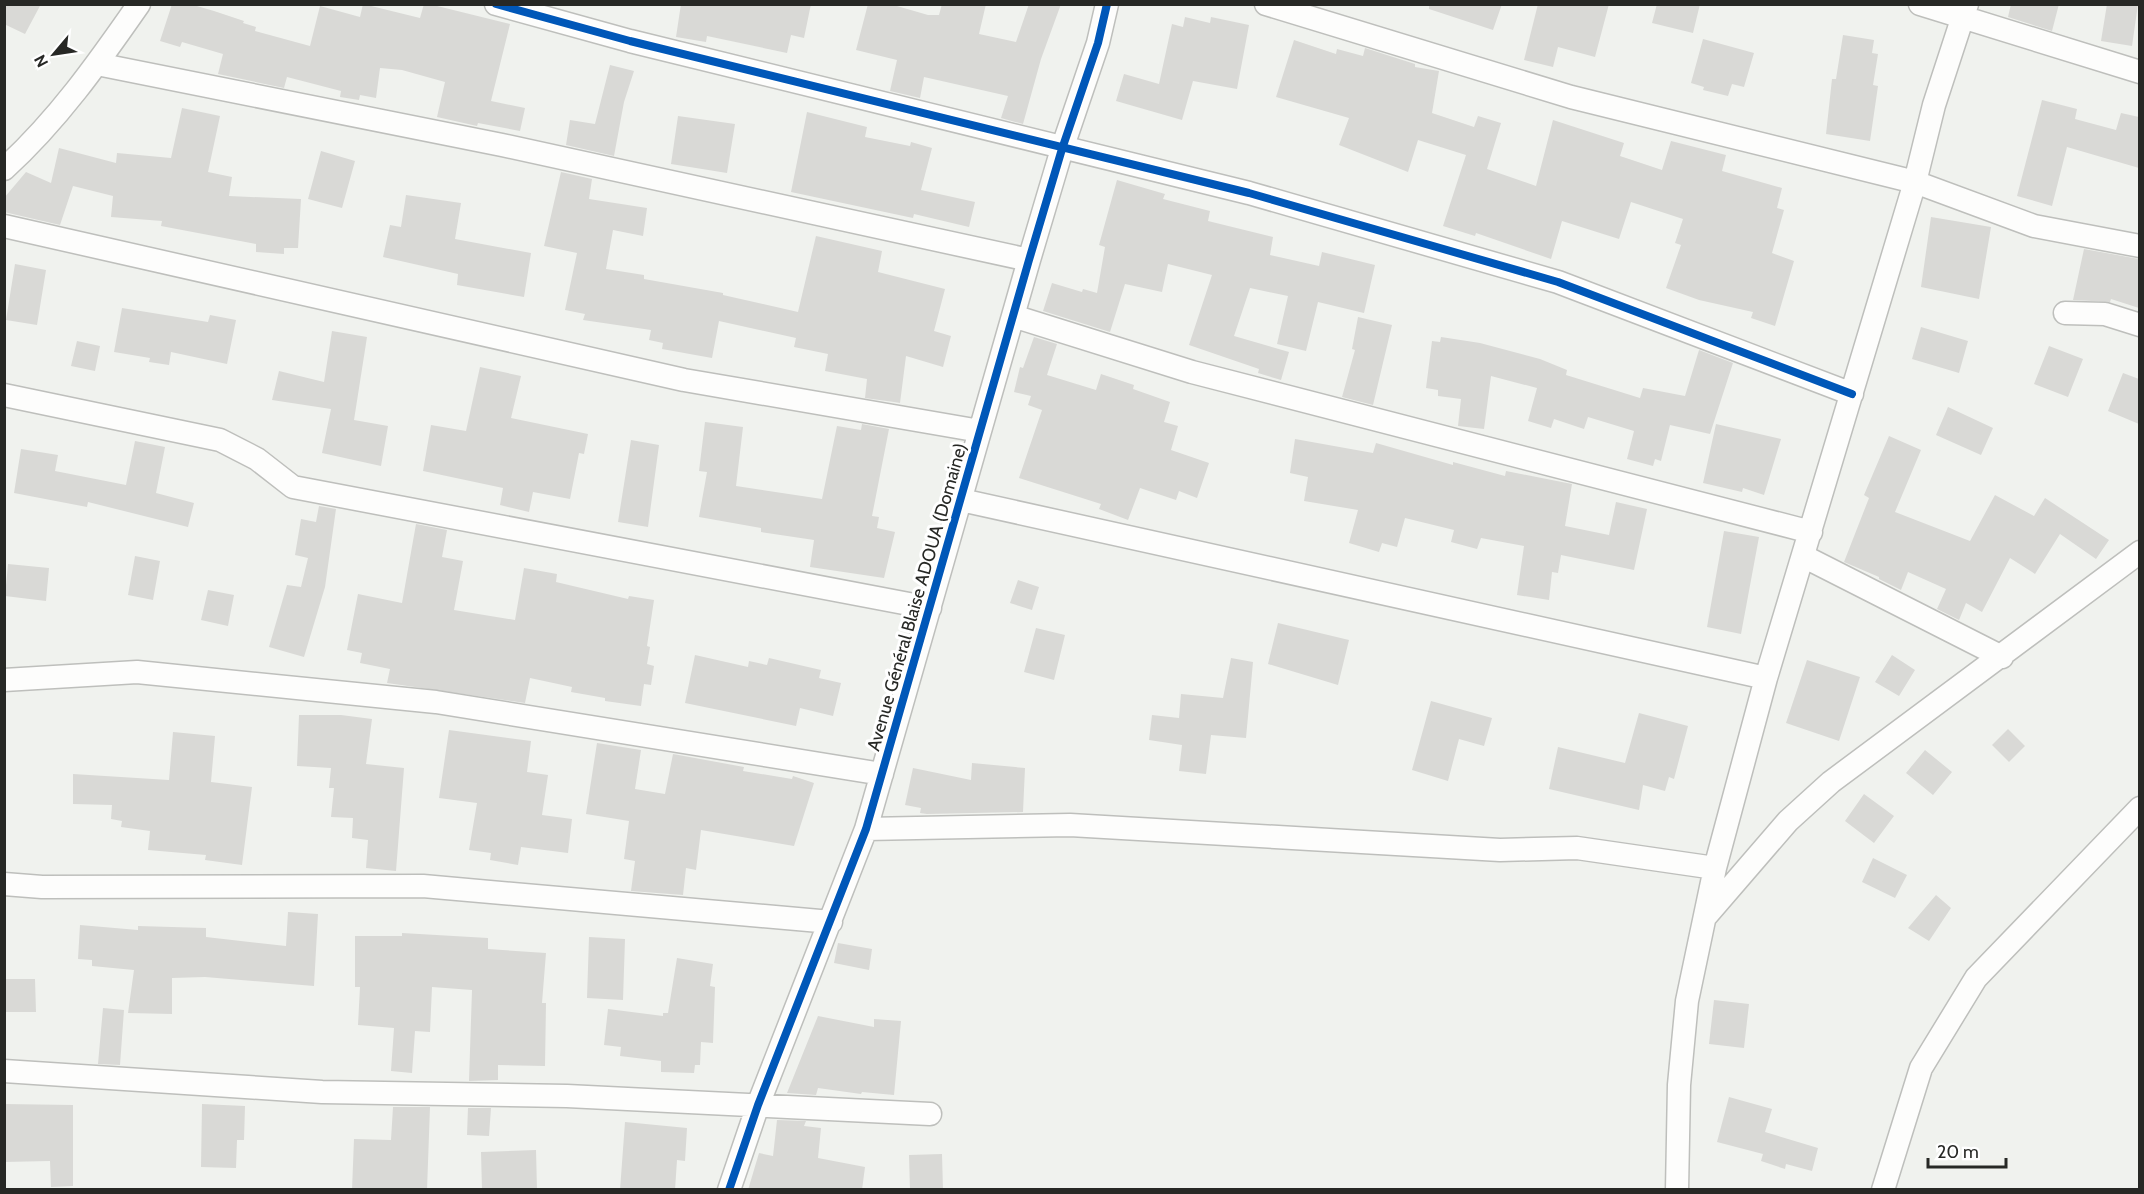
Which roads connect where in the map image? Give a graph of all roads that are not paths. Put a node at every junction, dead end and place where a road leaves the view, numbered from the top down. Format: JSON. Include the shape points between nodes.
{"nodes":[{"id":1,"x":139,"y":4,"type":"edge"},
{"id":2,"x":496,"y":4,"type":"edge"},
{"id":3,"x":1107,"y":4,"type":"edge"},
{"id":4,"x":1266,"y":4,"type":"edge"},
{"id":5,"x":1920,"y":4,"type":"edge"},
{"id":6,"x":1965,"y":11,"type":"edge"},
{"id":7,"x":97,"y":64,"type":"junction"},
{"id":8,"x":2139,"y":72,"type":"edge"},
{"id":9,"x":1062,"y":149,"type":"junction"},
{"id":10,"x":4,"y":169,"type":"edge"},
{"id":11,"x":1915,"y":182,"type":"junction"},
{"id":12,"x":4,"y":226,"type":"edge"},
{"id":13,"x":2139,"y":246,"type":"edge"},
{"id":14,"x":1029,"y":260,"type":"junction"},
{"id":15,"x":2066,"y":313,"type":"dead end"},
{"id":16,"x":1013,"y":316,"type":"junction"},
{"id":17,"x":2139,"y":325,"type":"edge"},
{"id":18,"x":1852,"y":394,"type":"junction"},
{"id":19,"x":4,"y":395,"type":"edge"},
{"id":20,"x":980,"y":431,"type":"junction"},
{"id":21,"x":961,"y":500,"type":"junction"},
{"id":22,"x":1811,"y":532,"type":"junction"},
{"id":23,"x":2139,"y":552,"type":"edge"},
{"id":24,"x":1803,"y":556,"type":"junction"},
{"id":25,"x":930,"y":609,"type":"junction"},
{"id":26,"x":2002,"y":657,"type":"junction"},
{"id":27,"x":1766,"y":678,"type":"junction"},
{"id":28,"x":4,"y":680,"type":"edge"},
{"id":29,"x":882,"y":774,"type":"junction"},
{"id":30,"x":2139,"y":808,"type":"edge"},
{"id":31,"x":866,"y":829,"type":"junction"},
{"id":32,"x":1715,"y":868,"type":"junction"},
{"id":33,"x":4,"y":884,"type":"edge"},
{"id":34,"x":1704,"y":918,"type":"junction"},
{"id":35,"x":831,"y":922,"type":"junction"},
{"id":36,"x":4,"y":1071,"type":"edge"},
{"id":37,"x":758,"y":1105,"type":"junction"},
{"id":38,"x":930,"y":1114,"type":"dead end"},
{"id":39,"x":729,"y":1190,"type":"edge"},
{"id":40,"x":1677,"y":1190,"type":"edge"},
{"id":41,"x":1883,"y":1190,"type":"edge"}],
"edges":[{"from":1,"to":7,"type":"street"},
{"from":2,"to":9,"type":"street"},
{"from":3,"to":9,"type":"street","name":"Avenue Général Blaise ADOUA (Domaine)"},
{"from":4,"to":11,"type":"street","via":[[1571,97]]},
{"from":5,"to":6,"type":"street"},
{"from":6,"to":8,"type":"street"},
{"from":6,"to":11,"type":"street","via":[[1934,105]]},
{"from":7,"to":10,"type":"street","via":[[40,136]]},
{"from":7,"to":14,"type":"street","via":[[502,145]]},
{"from":9,"to":14,"type":"street","name":"Avenue Général Blaise ADOUA (Domaine)"},
{"from":9,"to":18,"type":"street","via":[[1249,194],[1558,282]]},
{"from":11,"to":13,"type":"street","via":[[2034,226]]},
{"from":11,"to":18,"type":"street"},
{"from":12,"to":20,"type":"street","via":[[684,380]]},
{"from":14,"to":16,"type":"street","name":"Avenue Général Blaise ADOUA (Domaine)"},
{"from":15,"to":17,"type":"street","via":[[2105,314]]},
{"from":16,"to":20,"type":"street","name":"Avenue Général Blaise ADOUA (Domaine)"},
{"from":16,"to":22,"type":"street","via":[[1192,372]]},
{"from":18,"to":22,"type":"street"},
{"from":19,"to":25,"type":"street","via":[[220,440],[257,459],[293,487]]},
{"from":20,"to":21,"type":"street","name":"Avenue Général Blaise ADOUA (Domaine)"},
{"from":21,"to":25,"type":"street","name":"Avenue Général Blaise ADOUA (Domaine)"},
{"from":21,"to":27,"type":"street"},
{"from":22,"to":24,"type":"street"},
{"from":23,"to":26,"type":"street"},
{"from":24,"to":26,"type":"street"},
{"from":24,"to":27,"type":"street"},
{"from":25,"to":29,"type":"street","name":"Avenue Général Blaise ADOUA (Domaine)"},
{"from":26,"to":34,"type":"street","via":[[1831,782],[1788,821]]},
{"from":27,"to":32,"type":"street"},
{"from":28,"to":29,"type":"street","via":[[137,672],[436,702]]},
{"from":29,"to":31,"type":"street","name":"Avenue Général Blaise ADOUA (Domaine)"},
{"from":30,"to":41,"type":"street","via":[[1976,978],[1921,1068]]},
{"from":31,"to":32,"type":"street","via":[[1070,825],[1500,850],[1577,848]]},
{"from":31,"to":35,"type":"street","name":"Avenue Général Blaise ADOUA (Domaine)"},
{"from":32,"to":34,"type":"street"},
{"from":33,"to":35,"type":"street","via":[[423,886]]},
{"from":34,"to":40,"type":"street","via":[[1682,1044]]},
{"from":35,"to":37,"type":"street","name":"Avenue Général Blaise ADOUA (Domaine)"},
{"from":36,"to":37,"type":"street","via":[[322,1092],[567,1096]]},
{"from":37,"to":38,"type":"street"},
{"from":37,"to":39,"type":"street","name":"Avenue Général Blaise ADOUA (Domaine)"}]}
